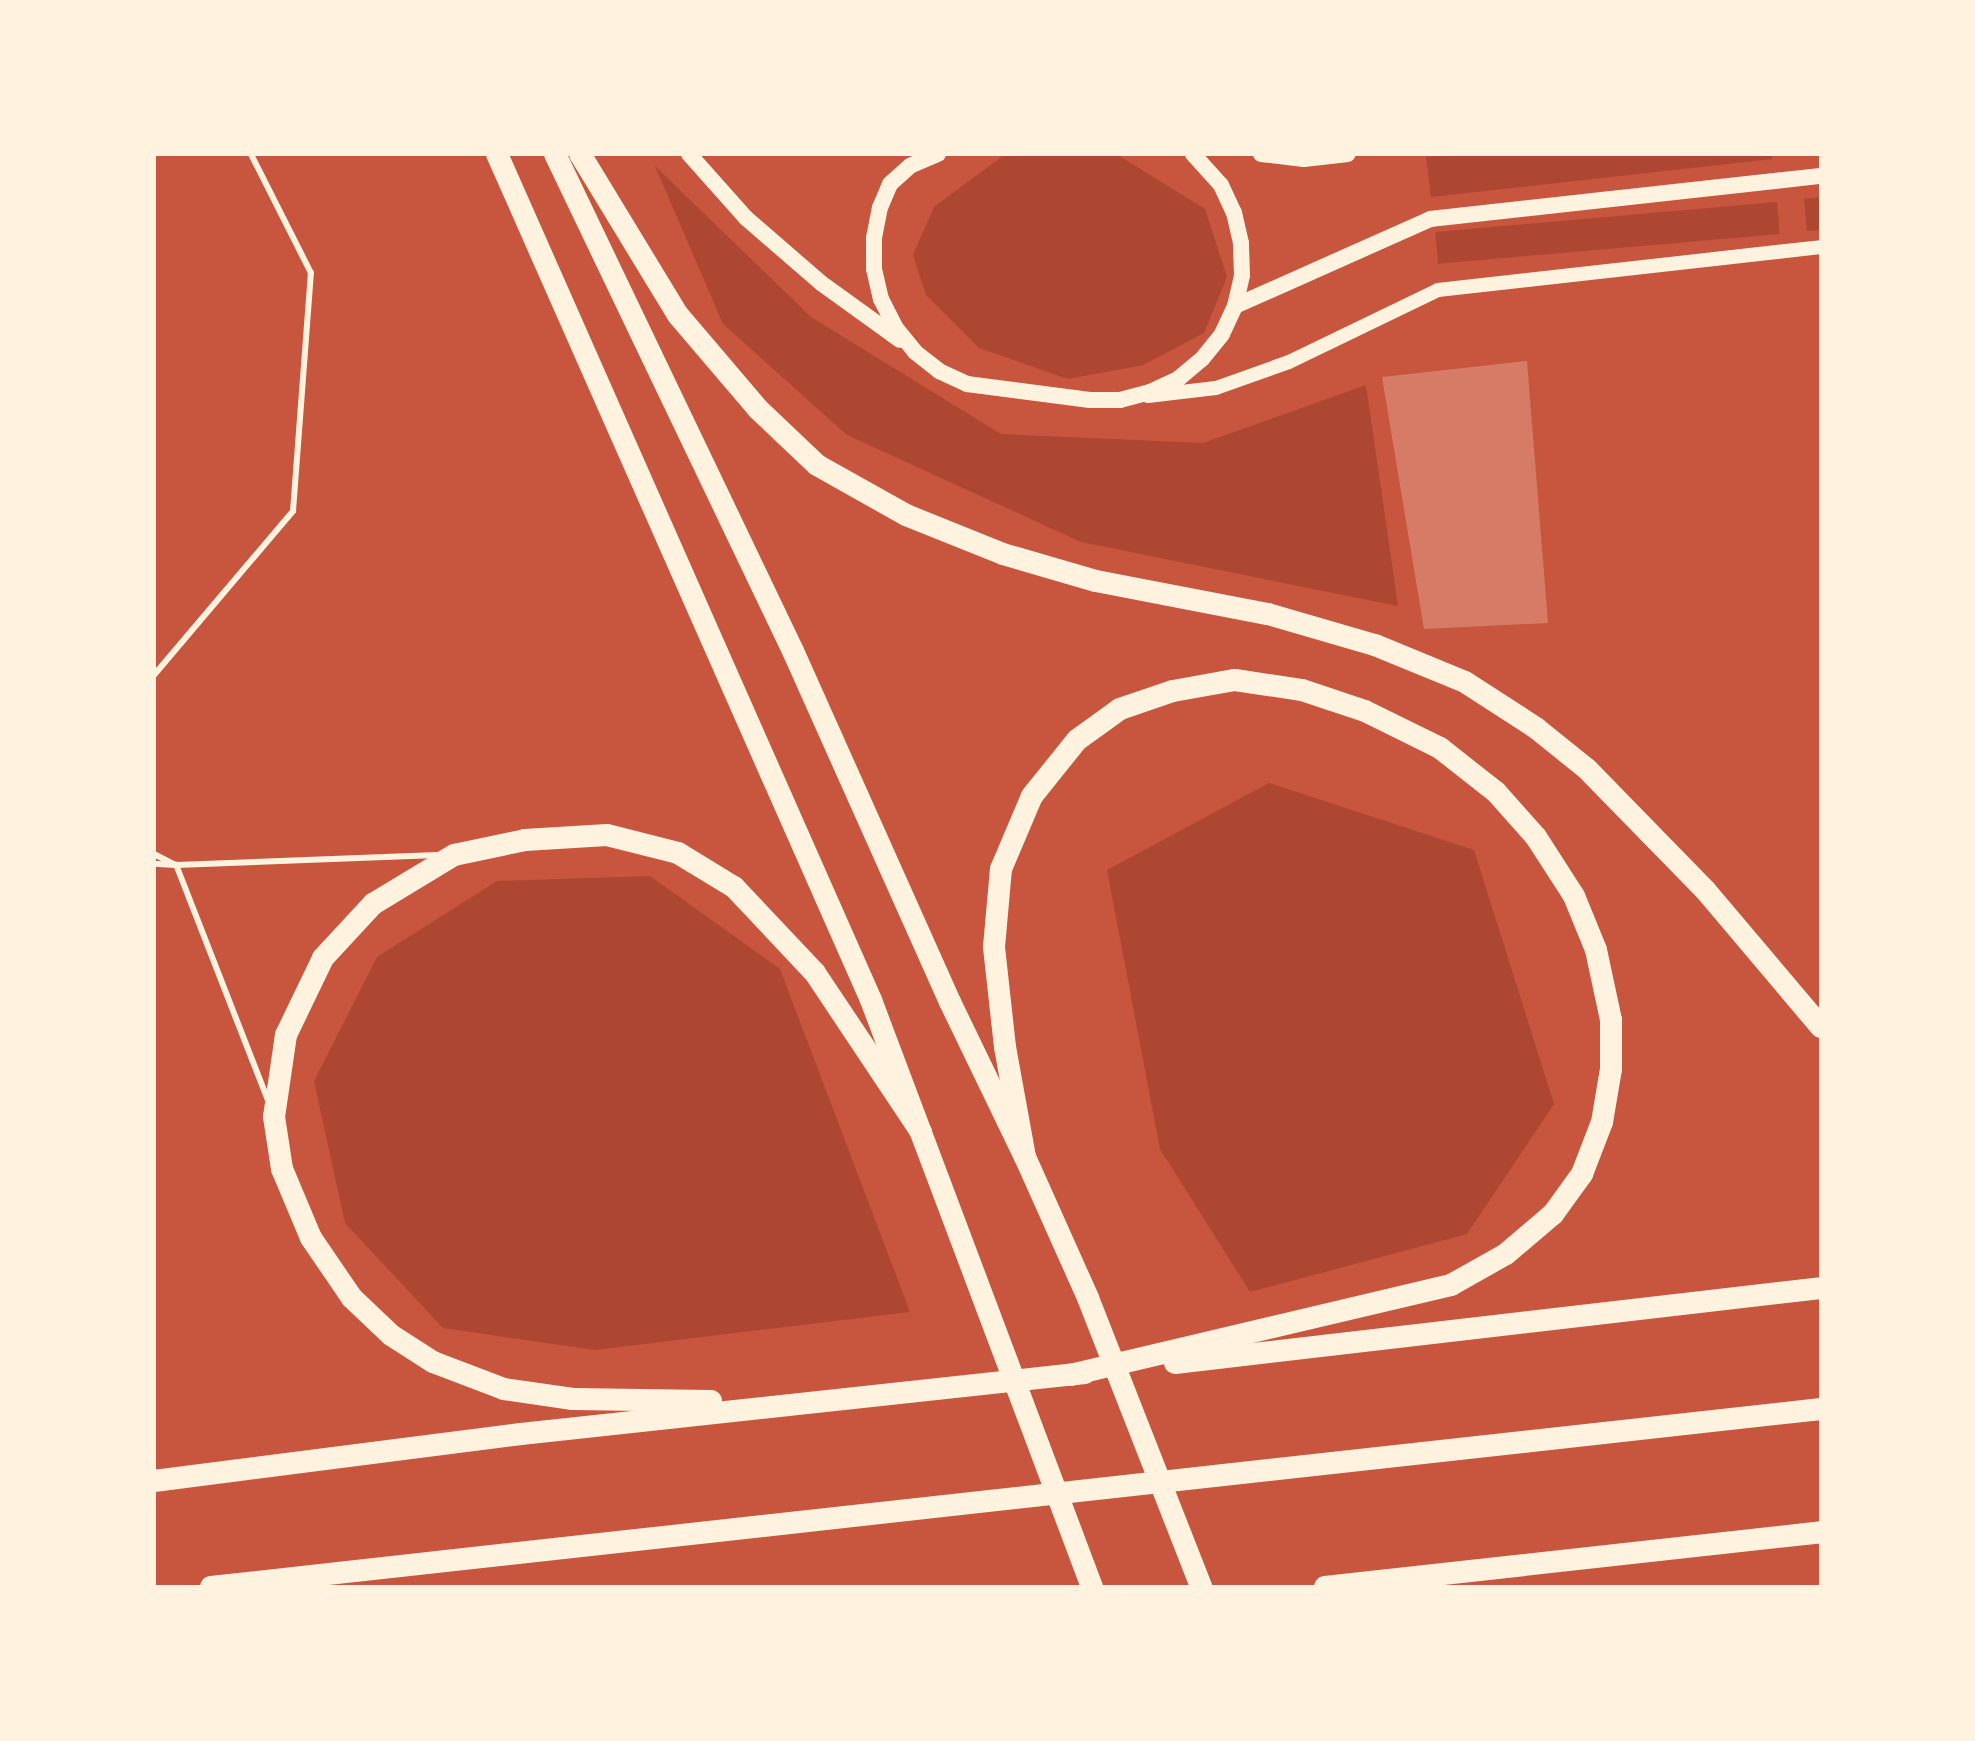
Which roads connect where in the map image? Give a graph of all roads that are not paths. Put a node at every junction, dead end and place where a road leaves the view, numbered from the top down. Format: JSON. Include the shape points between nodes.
{"nodes":[{"id":1,"x":251,"y":154,"type":"edge"},
{"id":2,"x":497,"y":154,"type":"edge"},
{"id":3,"x":555,"y":154,"type":"edge"},
{"id":4,"x":580,"y":154,"type":"edge"},
{"id":5,"x":689,"y":154,"type":"edge"},
{"id":6,"x":898,"y":154,"type":"edge"},
{"id":7,"x":938,"y":154,"type":"edge"},
{"id":8,"x":1193,"y":154,"type":"edge"},
{"id":9,"x":1261,"y":154,"type":"edge"},
{"id":10,"x":1348,"y":154,"type":"edge"},
{"id":11,"x":921,"y":159,"type":"junction"},
{"id":12,"x":1821,"y":176,"type":"edge"},
{"id":13,"x":1821,"y":247,"type":"edge"},
{"id":14,"x":1235,"y":306,"type":"junction"},
{"id":15,"x":915,"y":352,"type":"junction"},
{"id":16,"x":1120,"y":400,"type":"junction"},
{"id":17,"x":154,"y":675,"type":"edge"},
{"id":18,"x":154,"y":854,"type":"edge"},
{"id":19,"x":454,"y":855,"type":"junction"},
{"id":20,"x":154,"y":864,"type":"edge"},
{"id":21,"x":176,"y":865,"type":"junction"},
{"id":22,"x":1821,"y":1027,"type":"edge"},
{"id":23,"x":274,"y":1117,"type":"junction"},
{"id":24,"x":921,"y":1132,"type":"junction"},
{"id":25,"x":1025,"y":1157,"type":"junction"},
{"id":26,"x":1821,"y":1288,"type":"edge"},
{"id":27,"x":1071,"y":1375,"type":"junction"},
{"id":28,"x":804,"y":1402,"type":"junction"},
{"id":29,"x":1821,"y":1409,"type":"edge"},
{"id":30,"x":154,"y":1481,"type":"edge"},
{"id":31,"x":1821,"y":1532,"type":"edge"},
{"id":32,"x":211,"y":1587,"type":"edge"},
{"id":33,"x":1092,"y":1587,"type":"edge"},
{"id":34,"x":1201,"y":1587,"type":"edge"},
{"id":35,"x":1325,"y":1587,"type":"edge"}],
"edges":[{"from":1,"to":17,"type":"lane","via":[[311,273],[293,511]]},
{"from":2,"to":24,"type":"highway","via":[[871,1000]]},
{"from":3,"to":25,"type":"highway","via":[[793,651]]},
{"from":4,"to":22,"type":"highway","via":[[678,315],[758,409],[817,465],[906,515],[1003,554],[1096,581],[1268,614],[1375,645],[1465,682],[1587,769],[1706,891]]},
{"from":5,"to":15,"type":"main road","via":[[746,218],[821,283]]},
{"from":6,"to":11,"type":"main road"},
{"from":7,"to":11,"type":"main road"},
{"from":8,"to":14,"type":"main road","via":[[1221,185],[1234,213],[1242,275]]},
{"from":9,"to":10,"type":"main road","via":[[1304,159]]},
{"from":11,"to":15,"type":"main road","via":[[890,184],[874,238],[881,299]]},
{"from":12,"to":14,"type":"main road","via":[[1430,219]]},
{"from":13,"to":16,"type":"street","via":[[1438,290],[1289,362],[1216,388]]},
{"from":14,"to":16,"type":"main road","via":[[1222,334],[1178,379]]},
{"from":15,"to":16,"type":"main road","via":[[967,384]]},
{"from":18,"to":21,"type":"lane"},
{"from":19,"to":21,"type":"lane"},
{"from":19,"to":23,"type":"highway","via":[[373,904],[323,958],[286,1035]]},
{"from":19,"to":24,"type":"highway","via":[[525,840],[607,835],[678,853],[734,887],[815,973]]},
{"from":20,"to":21,"type":"lane"},
{"from":21,"to":23,"type":"lane"},
{"from":23,"to":28,"type":"highway","via":[[282,1169],[311,1238],[352,1298],[391,1335],[433,1362],[504,1389],[573,1399]]},
{"from":24,"to":33,"type":"highway"},
{"from":25,"to":27,"type":"highway","via":[[994,947],[1001,869],[1032,796],[1077,740],[1120,709],[1173,691],[1235,680],[1302,690],[1365,711],[1440,748],[1496,792],[1536,837],[1574,896],[1596,950],[1611,1020],[1611,1069],[1602,1122],[1582,1174],[1553,1214],[1506,1254],[1451,1285]]},
{"from":25,"to":34,"type":"highway","via":[[1088,1298]]},
{"from":26,"to":27,"type":"highway"},
{"from":27,"to":28,"type":"highway"},
{"from":28,"to":30,"type":"highway"},
{"from":29,"to":32,"type":"highway"},
{"from":31,"to":35,"type":"highway"}]}
